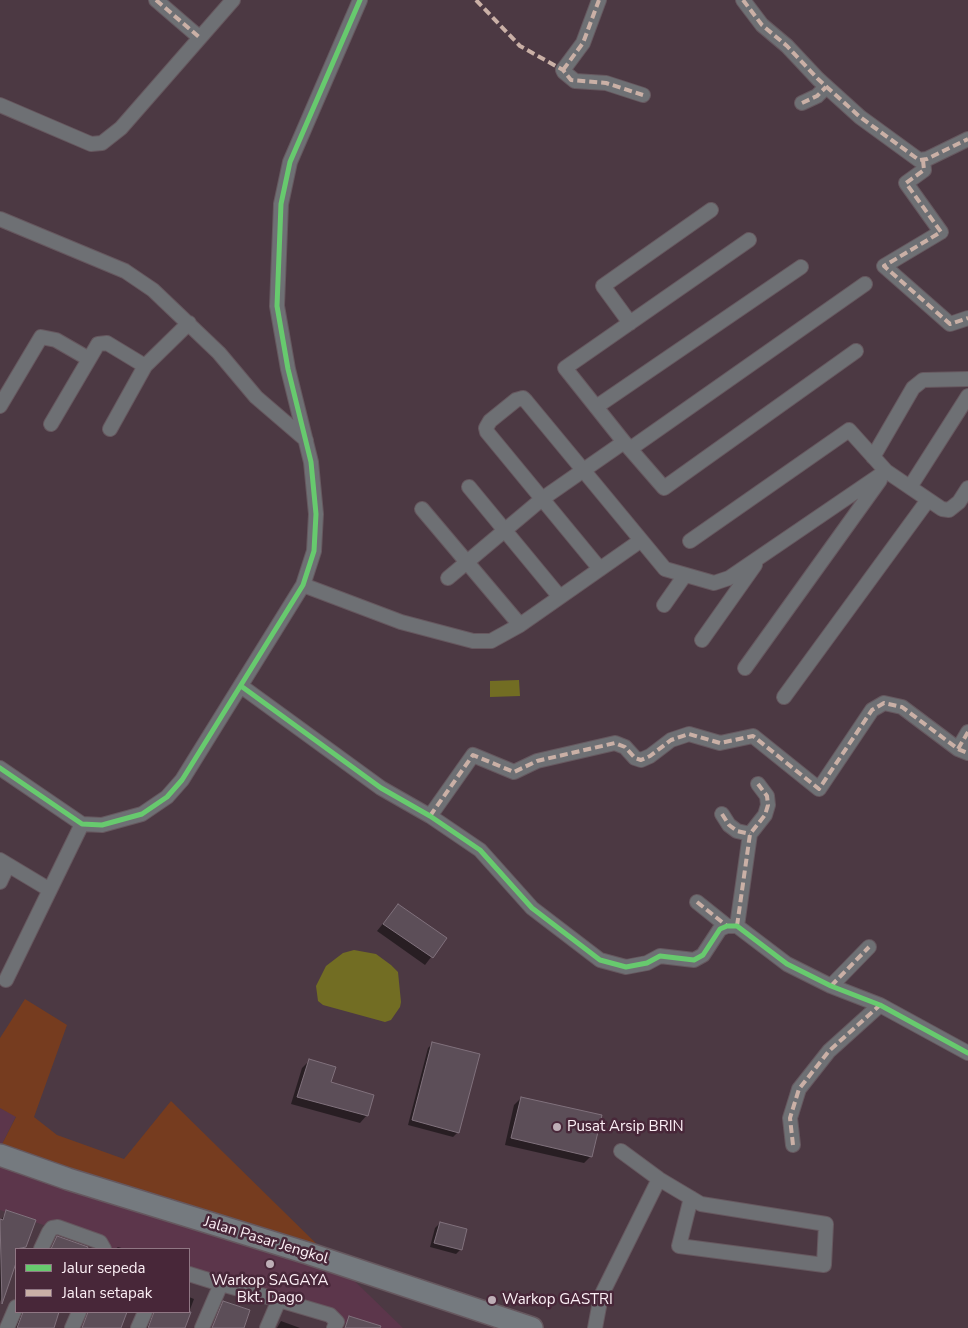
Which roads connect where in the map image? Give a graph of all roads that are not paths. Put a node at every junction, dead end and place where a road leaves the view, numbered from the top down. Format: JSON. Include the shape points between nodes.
{"nodes":[{"id":1,"x":156,"y":0,"type":"edge"},
{"id":2,"x":232,"y":0,"type":"edge"},
{"id":3,"x":360,"y":0,"type":"edge"},
{"id":4,"x":599,"y":0,"type":"edge"},
{"id":5,"x":743,"y":0,"type":"edge"},
{"id":6,"x":199,"y":37,"type":"junction"},
{"id":7,"x":826,"y":87,"type":"junction"},
{"id":8,"x":643,"y":95,"type":"dead end"},
{"id":9,"x":802,"y":103,"type":"dead end"},
{"id":10,"x":0,"y":106,"type":"edge"},
{"id":11,"x":968,"y":139,"type":"edge"},
{"id":12,"x":923,"y":160,"type":"junction"},
{"id":13,"x":711,"y":210,"type":"dead end"},
{"id":14,"x":0,"y":219,"type":"edge"},
{"id":15,"x":749,"y":240,"type":"dead end"},
{"id":16,"x":802,"y":267,"type":"dead end"},
{"id":17,"x":865,"y":284,"type":"dead end"},
{"id":18,"x":968,"y":318,"type":"edge"},
{"id":19,"x":189,"y":323,"type":"junction"},
{"id":20,"x":630,"y":323,"type":"junction"},
{"id":21,"x":856,"y":351,"type":"dead end"},
{"id":22,"x":89,"y":359,"type":"junction"},
{"id":23,"x":144,"y":366,"type":"junction"},
{"id":24,"x":968,"y":379,"type":"edge"},
{"id":25,"x":968,"y":396,"type":"edge"},
{"id":26,"x":0,"y":406,"type":"edge"},
{"id":27,"x":596,"y":407,"type":"junction"},
{"id":28,"x":51,"y":424,"type":"dead end"},
{"id":29,"x":110,"y":429,"type":"dead end"},
{"id":30,"x":306,"y":440,"type":"junction"},
{"id":31,"x":627,"y":445,"type":"junction"},
{"id":32,"x":873,"y":457,"type":"junction"},
{"id":33,"x":582,"y":469,"type":"junction"},
{"id":34,"x":886,"y":472,"type":"junction"},
{"id":35,"x":469,"y":487,"type":"dead end"},
{"id":36,"x":910,"y":487,"type":"junction"},
{"id":37,"x":968,"y":488,"type":"edge"},
{"id":38,"x":542,"y":500,"type":"junction"},
{"id":39,"x":928,"y":500,"type":"junction"},
{"id":40,"x":422,"y":509,"type":"dead end"},
{"id":41,"x":505,"y":530,"type":"junction"},
{"id":42,"x":640,"y":541,"type":"junction"},
{"id":43,"x":690,"y":541,"type":"dead end"},
{"id":44,"x":761,"y":556,"type":"junction"},
{"id":45,"x":467,"y":562,"type":"junction"},
{"id":46,"x":600,"y":569,"type":"junction"},
{"id":47,"x":685,"y":575,"type":"junction"},
{"id":48,"x":448,"y":578,"type":"dead end"},
{"id":49,"x":303,"y":585,"type":"junction"},
{"id":50,"x":560,"y":596,"type":"junction"},
{"id":51,"x":664,"y":605,"type":"dead end"},
{"id":52,"x":520,"y":626,"type":"junction"},
{"id":53,"x":702,"y":640,"type":"dead end"},
{"id":54,"x":745,"y":668,"type":"dead end"},
{"id":55,"x":241,"y":686,"type":"junction"},
{"id":56,"x":784,"y":697,"type":"dead end"},
{"id":57,"x":968,"y":732,"type":"edge"},
{"id":58,"x":963,"y":751,"type":"edge"},
{"id":59,"x":0,"y":768,"type":"edge"},
{"id":60,"x":758,"y":784,"type":"dead end"},
{"id":61,"x":722,"y":814,"type":"dead end"},
{"id":62,"x":430,"y":816,"type":"junction"},
{"id":63,"x":82,"y":824,"type":"junction"},
{"id":64,"x":750,"y":834,"type":"junction"},
{"id":65,"x":4,"y":862,"type":"edge"},
{"id":66,"x":0,"y":882,"type":"edge"},
{"id":67,"x":50,"y":890,"type":"junction"},
{"id":68,"x":697,"y":902,"type":"dead end"},
{"id":69,"x":732,"y":926,"type":"junction"},
{"id":70,"x":869,"y":947,"type":"dead end"},
{"id":71,"x":6,"y":980,"type":"dead end"},
{"id":72,"x":831,"y":986,"type":"junction"},
{"id":73,"x":880,"y":1005,"type":"junction"},
{"id":74,"x":968,"y":1052,"type":"edge"},
{"id":75,"x":792,"y":1145,"type":"dead end"},
{"id":76,"x":621,"y":1151,"type":"dead end"},
{"id":77,"x":0,"y":1155,"type":"edge"},
{"id":78,"x":659,"y":1179,"type":"junction"},
{"id":79,"x":691,"y":1198,"type":"junction"},
{"id":80,"x":41,"y":1248,"type":"edge"},
{"id":81,"x":103,"y":1248,"type":"edge"},
{"id":82,"x":190,"y":1274,"type":"edge"},
{"id":83,"x":221,"y":1284,"type":"junction"},
{"id":84,"x":279,"y":1300,"type":"junction"},
{"id":85,"x":15,"y":1309,"type":"edge"},
{"id":86,"x":79,"y":1313,"type":"edge"},
{"id":87,"x":145,"y":1313,"type":"edge"},
{"id":88,"x":523,"y":1326,"type":"edge"},
{"id":89,"x":7,"y":1328,"type":"edge"},
{"id":90,"x":72,"y":1328,"type":"edge"},
{"id":91,"x":138,"y":1328,"type":"edge"},
{"id":92,"x":202,"y":1328,"type":"edge"},
{"id":93,"x":267,"y":1328,"type":"edge"},
{"id":94,"x":334,"y":1328,"type":"edge"},
{"id":95,"x":595,"y":1328,"type":"edge"}],
"edges":[{"from":1,"to":6,"type":"street"},
{"from":2,"to":6,"type":"street"},
{"from":3,"to":30,"type":"street","via":[[290,162],[282,204],[276,306]]},
{"from":4,"to":8,"type":"street","via":[[583,44],[563,70],[575,81],[606,83]]},
{"from":5,"to":7,"type":"street","via":[[762,25]]},
{"from":6,"to":10,"type":"street","via":[[121,128],[102,143],[91,144]]},
{"from":7,"to":9,"type":"street"},
{"from":7,"to":12,"type":"street","via":[[860,117],[915,158]]},
{"from":11,"to":12,"type":"street"},
{"from":12,"to":18,"type":"street","via":[[924,170],[906,183],[942,232],[884,266],[950,324]]},
{"from":13,"to":20,"type":"street","via":[[603,286]]},
{"from":14,"to":19,"type":"street","via":[[124,271],[153,290]]},
{"from":15,"to":20,"type":"street"},
{"from":16,"to":27,"type":"street"},
{"from":17,"to":31,"type":"street"},
{"from":19,"to":23,"type":"street"},
{"from":19,"to":30,"type":"street","via":[[256,398]]},
{"from":20,"to":27,"type":"street","via":[[565,368]]},
{"from":21,"to":31,"type":"street","via":[[664,488]]},
{"from":22,"to":23,"type":"street","via":[[98,344],[104,342]]},
{"from":22,"to":26,"type":"street","via":[[56,340],[41,337]]},
{"from":22,"to":28,"type":"street"},
{"from":23,"to":29,"type":"street"},
{"from":24,"to":32,"type":"street","via":[[923,380],[913,388]]},
{"from":25,"to":36,"type":"street"},
{"from":27,"to":31,"type":"street"},
{"from":30,"to":49,"type":"street","via":[[311,462],[316,533]]},
{"from":31,"to":33,"type":"street"},
{"from":32,"to":34,"type":"street"},
{"from":32,"to":43,"type":"street","via":[[850,430]]},
{"from":33,"to":38,"type":"street"},
{"from":33,"to":38,"type":"street","via":[[526,400],[516,400],[490,421],[487,432]]},
{"from":33,"to":42,"type":"street"},
{"from":34,"to":36,"type":"street"},
{"from":34,"to":44,"type":"street"},
{"from":34,"to":54,"type":"street"},
{"from":35,"to":41,"type":"street"},
{"from":36,"to":39,"type":"street"},
{"from":37,"to":39,"type":"street","via":[[949,510]]},
{"from":38,"to":41,"type":"street"},
{"from":38,"to":46,"type":"street"},
{"from":39,"to":56,"type":"street"},
{"from":40,"to":45,"type":"street"},
{"from":41,"to":45,"type":"street"},
{"from":41,"to":50,"type":"street"},
{"from":42,"to":46,"type":"street"},
{"from":42,"to":47,"type":"street","via":[[665,569]]},
{"from":44,"to":47,"type":"street","via":[[729,578],[714,583]]},
{"from":44,"to":53,"type":"street"},
{"from":45,"to":48,"type":"street"},
{"from":45,"to":52,"type":"street"},
{"from":46,"to":50,"type":"street"},
{"from":47,"to":51,"type":"street"},
{"from":49,"to":52,"type":"street","via":[[401,622],[472,641],[491,641]]},
{"from":49,"to":55,"type":"street"},
{"from":50,"to":52,"type":"street"},
{"from":55,"to":62,"type":"street","via":[[381,788]]},
{"from":55,"to":63,"type":"street","via":[[182,780],[167,797],[125,821]]},
{"from":57,"to":58,"type":"street"},
{"from":58,"to":62,"type":"street","via":[[902,707],[884,704],[872,710],[819,789],[753,736],[720,743],[689,734],[671,740],[641,760],[615,743],[537,761],[514,772],[473,755]]},
{"from":59,"to":63,"type":"street"},
{"from":60,"to":64,"type":"street","via":[[767,796],[768,805],[765,815]]},
{"from":61,"to":64,"type":"street","via":[[737,831]]},
{"from":62,"to":69,"type":"street","via":[[485,854],[518,895],[551,924],[608,963],[626,967],[660,956],[689,960],[699,958],[713,937]]},
{"from":63,"to":67,"type":"street"},
{"from":64,"to":69,"type":"street"},
{"from":65,"to":66,"type":"street"},
{"from":65,"to":67,"type":"street"},
{"from":67,"to":71,"type":"street"},
{"from":68,"to":69,"type":"street"},
{"from":69,"to":72,"type":"street","via":[[788,964]]},
{"from":70,"to":72,"type":"street"},
{"from":72,"to":73,"type":"street"},
{"from":73,"to":74,"type":"street"},
{"from":73,"to":75,"type":"street","via":[[829,1051],[799,1089],[790,1118]]},
{"from":76,"to":78,"type":"street"},
{"from":77,"to":88,"type":"main road","name":"Jalan Pasar Jengkol","via":[[317,1256]]},
{"from":78,"to":79,"type":"street"},
{"from":78,"to":95,"type":"street","via":[[600,1296]]},
{"from":79,"to":79,"type":"street","via":[[679,1246],[824,1265],[826,1224],[710,1206]]},
{"from":80,"to":81,"type":"street","via":[[52,1228],[58,1227],[100,1242]]},
{"from":82,"to":83,"type":"street"},
{"from":83,"to":84,"type":"street"},
{"from":83,"to":92,"type":"street"},
{"from":84,"to":93,"type":"street"},
{"from":84,"to":94,"type":"street","via":[[330,1315],[337,1322]]},
{"from":85,"to":89,"type":"street"},
{"from":86,"to":90,"type":"street"},
{"from":87,"to":91,"type":"street"}]}
